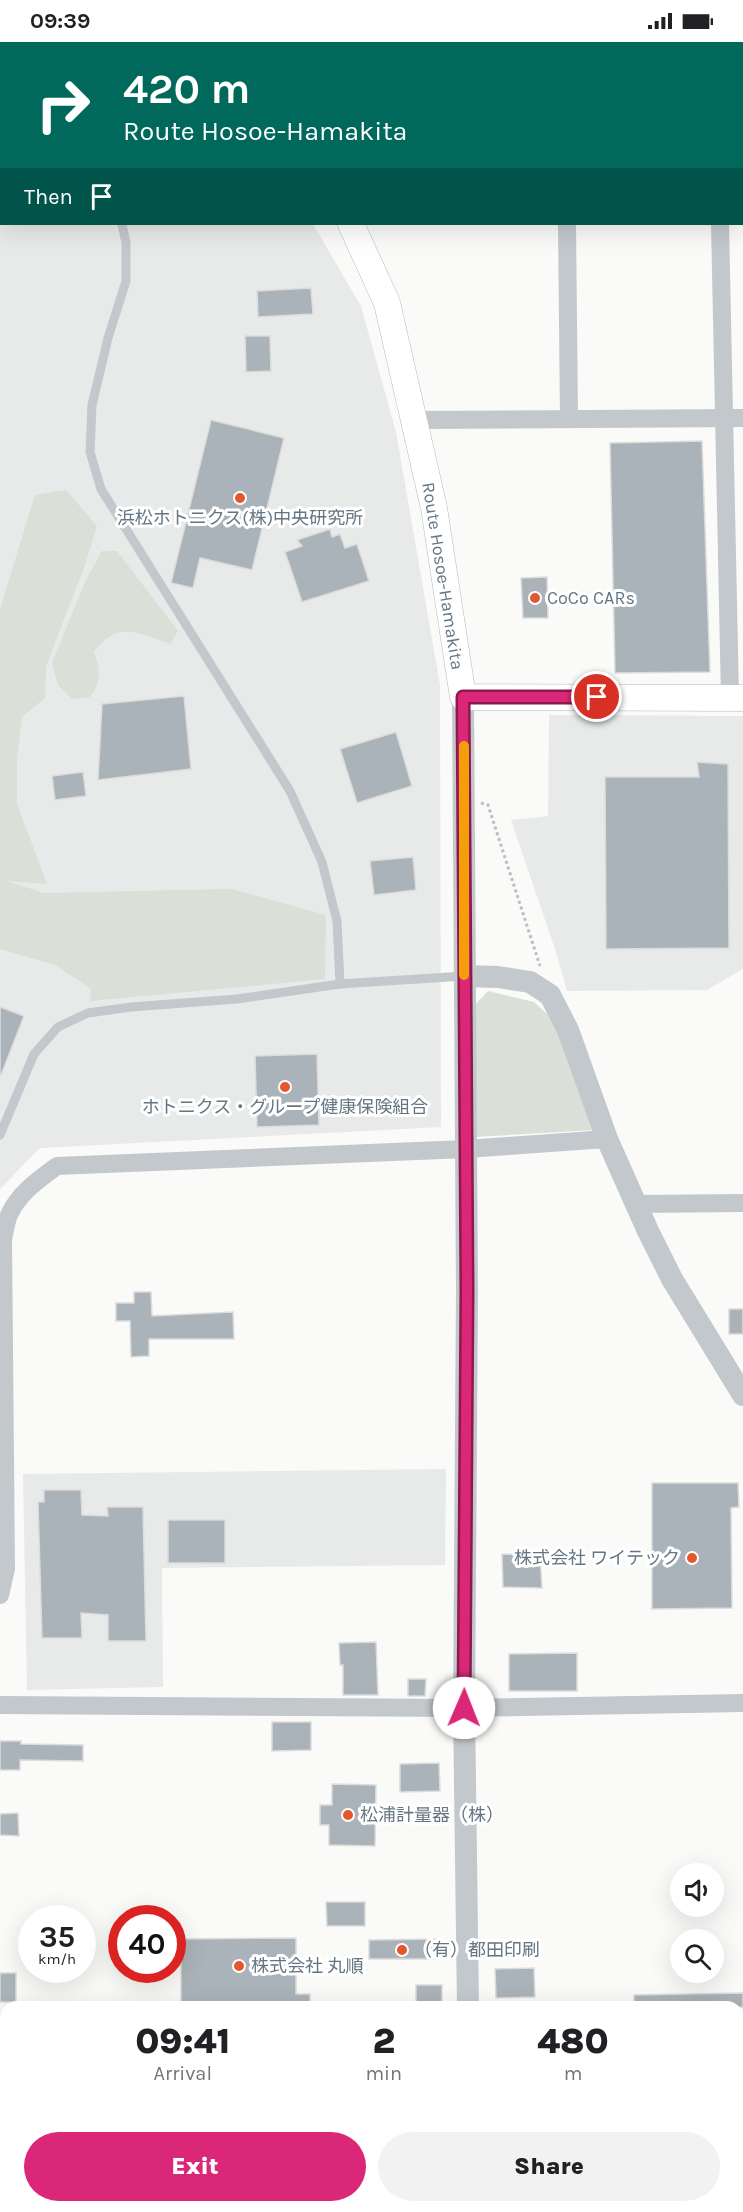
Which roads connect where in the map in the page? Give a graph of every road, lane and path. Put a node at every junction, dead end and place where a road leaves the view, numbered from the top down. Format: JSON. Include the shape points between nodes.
{"nodes":[{"id":1,"x":122,"y":225,"type":"edge"},
{"id":2,"x":351,"y":225,"type":"edge"},
{"id":3,"x":567,"y":225,"type":"edge"},
{"id":4,"x":720,"y":225,"type":"edge"},
{"id":5,"x":723,"y":418,"type":"junction"},
{"id":6,"x":743,"y":418,"type":"edge"},
{"id":7,"x":569,"y":419,"type":"junction"},
{"id":8,"x":414,"y":420,"type":"junction"},
{"id":9,"x":463,"y":697,"type":"junction"},
{"id":10,"x":737,"y":698,"type":"edge"},
{"id":11,"x":465,"y":797,"type":"junction"},
{"id":12,"x":464,"y":976,"type":"junction"},
{"id":13,"x":340,"y":984,"type":"junction"},
{"id":14,"x":550,"y":995,"type":"junction"},
{"id":15,"x":0,"y":1135,"type":"edge"},
{"id":16,"x":607,"y":1139,"type":"junction"},
{"id":17,"x":466,"y":1149,"type":"junction"},
{"id":18,"x":743,"y":1203,"type":"edge"},
{"id":19,"x":636,"y":1204,"type":"junction"},
{"id":20,"x":743,"y":1395,"type":"edge"},
{"id":21,"x":0,"y":1595,"type":"edge"},
{"id":22,"x":743,"y":1703,"type":"edge"},
{"id":23,"x":0,"y":1704,"type":"edge"},
{"id":24,"x":464,"y":1708,"type":"junction"},
{"id":25,"x":468,"y":2001,"type":"edge"}],
"edges":[{"from":1,"to":13,"type":"lane","via":[[126,281],[92,405],[90,452],[101,489],[290,791],[325,872],[337,921]]},
{"from":2,"to":8,"type":"main road","name":"Route Hosoe-Hamakita","via":[[387,303]]},
{"from":3,"to":7,"type":"street"},
{"from":4,"to":5,"type":"street"},
{"from":5,"to":6,"type":"street"},
{"from":5,"to":7,"type":"street"},
{"from":5,"to":10,"type":"street"},
{"from":7,"to":8,"type":"street"},
{"from":8,"to":9,"type":"main road","name":"Route Hosoe-Hamakita","via":[[434,508]]},
{"from":9,"to":10,"type":"main road"},
{"from":9,"to":11,"type":"street"},
{"from":11,"to":12,"type":"street"},
{"from":11,"to":14,"type":"path","via":[[488,805]]},
{"from":12,"to":13,"type":"lane"},
{"from":12,"to":14,"type":"street","via":[[530,982]]},
{"from":12,"to":17,"type":"street"},
{"from":13,"to":15,"type":"lane","via":[[237,999],[131,1007],[88,1014],[58,1027],[34,1054]]},
{"from":14,"to":16,"type":"street","via":[[568,1030]]},
{"from":16,"to":17,"type":"street"},
{"from":16,"to":19,"type":"street"},
{"from":17,"to":21,"type":"street","via":[[57,1166],[40,1178],[9,1215],[3,1239],[6,1569]]},
{"from":17,"to":24,"type":"street"},
{"from":18,"to":19,"type":"street"},
{"from":19,"to":20,"type":"street","via":[[672,1279]]},
{"from":22,"to":24,"type":"street"},
{"from":23,"to":24,"type":"street"},
{"from":24,"to":25,"type":"street"}]}
